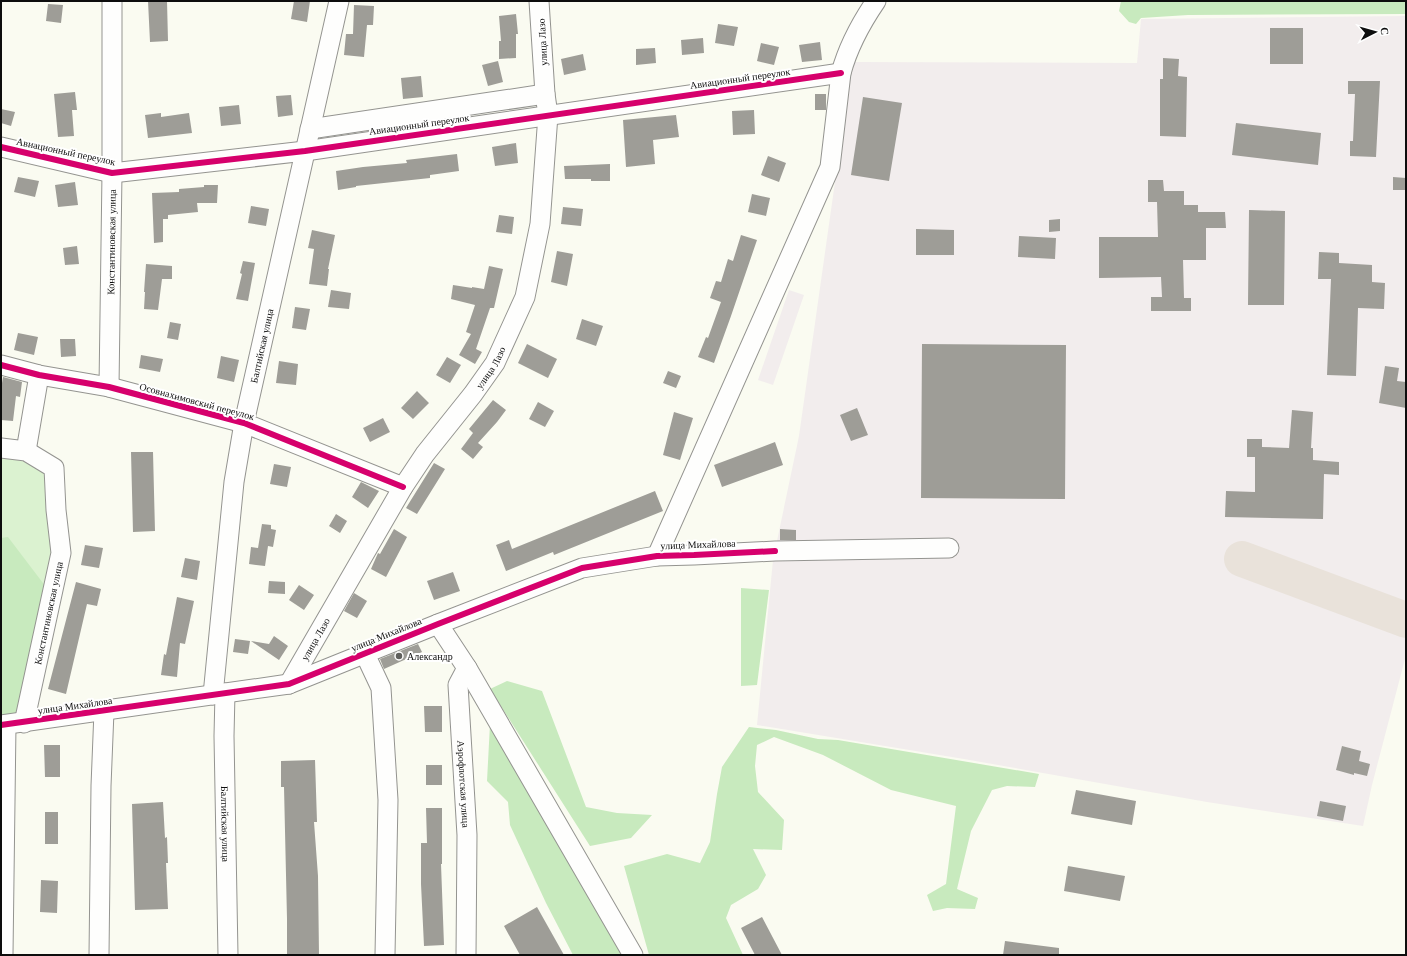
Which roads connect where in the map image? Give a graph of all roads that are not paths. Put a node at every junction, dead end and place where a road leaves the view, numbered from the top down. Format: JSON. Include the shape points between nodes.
{"nodes":[{"id":1,"x":112,"y":1,"type":"edge"},
{"id":2,"x":339,"y":1,"type":"edge"},
{"id":3,"x":539,"y":1,"type":"edge"},
{"id":4,"x":876,"y":1,"type":"edge"},
{"id":5,"x":841,"y":73,"type":"junction"},
{"id":6,"x":544,"y":94,"type":"junction"},
{"id":7,"x":548,"y":115,"type":"junction"},
{"id":8,"x":310,"y":129,"type":"junction"},
{"id":9,"x":1,"y":147,"type":"edge"},
{"id":10,"x":305,"y":151,"type":"junction"},
{"id":11,"x":112,"y":173,"type":"junction"},
{"id":12,"x":1,"y":365,"type":"edge"},
{"id":13,"x":39,"y":375,"type":"junction"},
{"id":14,"x":109,"y":387,"type":"junction"},
{"id":15,"x":244,"y":422,"type":"junction"},
{"id":16,"x":1,"y":448,"type":"edge"},
{"id":17,"x":26,"y":450,"type":"junction"},
{"id":18,"x":403,"y":486,"type":"junction"},
{"id":19,"x":949,"y":548,"type":"dead end"},
{"id":20,"x":657,"y":556,"type":"junction"},
{"id":21,"x":438,"y":624,"type":"junction"},
{"id":22,"x":365,"y":654,"type":"junction"},
{"id":23,"x":467,"y":668,"type":"junction"},
{"id":24,"x":289,"y":684,"type":"junction"},
{"id":25,"x":219,"y":694,"type":"junction"},
{"id":26,"x":104,"y":711,"type":"junction"},
{"id":27,"x":10,"y":724,"type":"edge"},
{"id":28,"x":3,"y":955,"type":"edge"},
{"id":29,"x":99,"y":955,"type":"edge"},
{"id":30,"x":228,"y":955,"type":"edge"},
{"id":31,"x":385,"y":955,"type":"edge"},
{"id":32,"x":466,"y":955,"type":"edge"},
{"id":33,"x":633,"y":955,"type":"edge"}],
"edges":[{"from":1,"to":11,"type":"street","name":"Константиновская улица"},
{"from":2,"to":8,"type":"street","name":"Балтийская улица"},
{"from":3,"to":6,"type":"street","name":"улица Лазо"},
{"from":4,"to":5,"type":"street","via":[[861,25]]},
{"from":5,"to":7,"type":"street","name":"Авиационный переулок"},
{"from":5,"to":20,"type":"street","via":[[830,167]]},
{"from":6,"to":7,"type":"street","name":"улица Лазо"},
{"from":6,"to":8,"type":"street","name":"Авиационный переулок"},
{"from":7,"to":10,"type":"street","name":"Авиационный переулок"},
{"from":7,"to":18,"type":"street","name":"улица Лазо","via":[[540,224],[525,297],[495,363]]},
{"from":8,"to":10,"type":"street","name":"Балтийская улица"},
{"from":9,"to":11,"type":"street","name":"Авиационный переулок"},
{"from":10,"to":11,"type":"street","name":"Авиационный переулок"},
{"from":10,"to":15,"type":"street","name":"Балтийская улица"},
{"from":11,"to":14,"type":"street","name":"Константиновская улица"},
{"from":12,"to":13,"type":"street","name":"Осовиахимовский переулок"},
{"from":13,"to":14,"type":"street","name":"Осовиахимовский переулок"},
{"from":13,"to":17,"type":"street"},
{"from":14,"to":15,"type":"street","name":"Осовиахимовский переулок"},
{"from":15,"to":18,"type":"street","name":"Осовиахимовский переулок"},
{"from":15,"to":25,"type":"street","name":"Балтийская улица","via":[[234,482]]},
{"from":16,"to":17,"type":"street"},
{"from":17,"to":27,"type":"street","name":"Константиновская улица","via":[[54,468],[60,553]]},
{"from":18,"to":24,"type":"street","name":"улица Лазо"},
{"from":19,"to":20,"type":"street","name":"улица Михайлова"},
{"from":20,"to":21,"type":"street","name":"улица Михайлова","via":[[582,568]]},
{"from":21,"to":22,"type":"street","name":"улица Михайлова"},
{"from":21,"to":23,"type":"street"},
{"from":22,"to":24,"type":"street","name":"улица Михайлова"},
{"from":22,"to":31,"type":"street","via":[[381,688],[382,696],[388,800]]},
{"from":23,"to":32,"type":"street","name":"Аэрофлотская улица","via":[[458,685],[467,834]]},
{"from":23,"to":33,"type":"street"},
{"from":24,"to":25,"type":"street","name":"улица Михайлова"},
{"from":25,"to":26,"type":"street","name":"улица Михайлова"},
{"from":25,"to":30,"type":"street","name":"Балтийская улица","via":[[224,736]]},
{"from":26,"to":27,"type":"street","name":"улица Михайлова"},
{"from":26,"to":29,"type":"street"},
{"from":27,"to":28,"type":"street","name":"Константиновская улица"}]}
